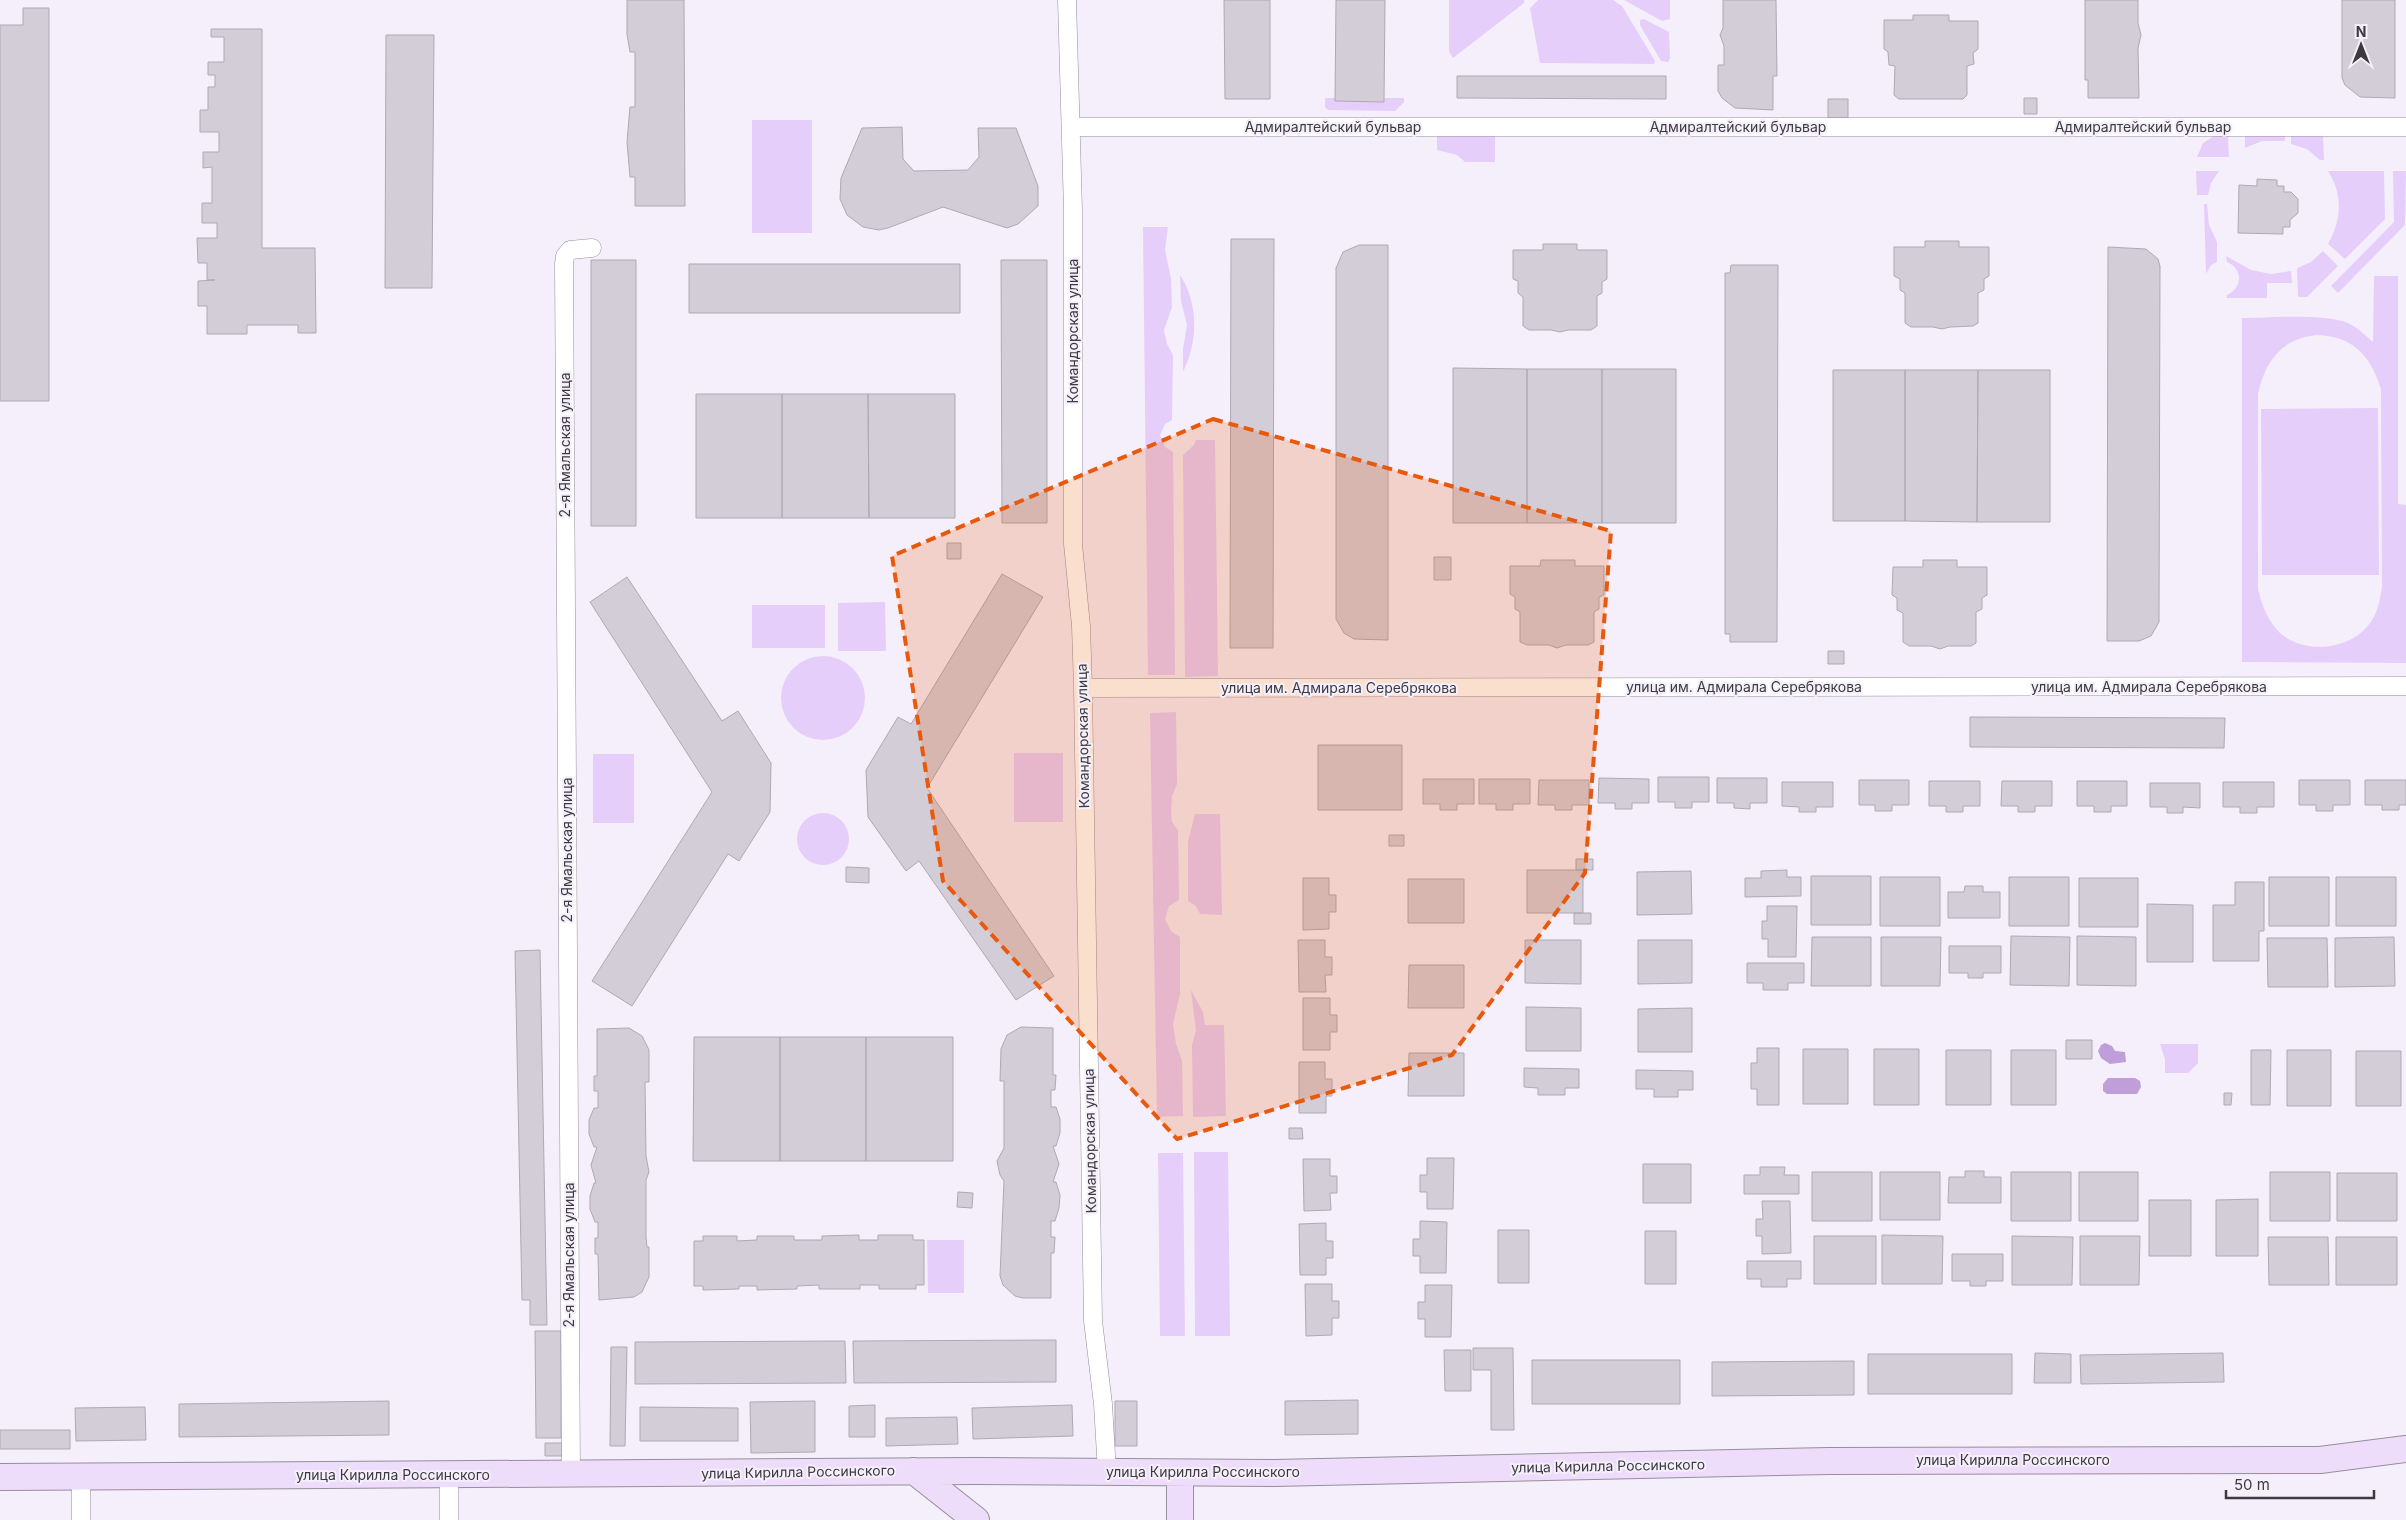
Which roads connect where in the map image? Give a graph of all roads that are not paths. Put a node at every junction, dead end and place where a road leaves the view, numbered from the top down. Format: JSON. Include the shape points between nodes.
{"nodes":[{"id":1,"x":1067,"y":0,"type":"edge"},
{"id":2,"x":1071,"y":127,"type":"junction"},
{"id":3,"x":2406,"y":127,"type":"edge"},
{"id":4,"x":592,"y":248,"type":"dead end"},
{"id":5,"x":2406,"y":686,"type":"edge"},
{"id":6,"x":1082,"y":688,"type":"junction"},
{"id":7,"x":2406,"y":1449,"type":"edge"},
{"id":8,"x":914,"y":1471,"type":"junction"},
{"id":9,"x":1107,"y":1472,"type":"junction"},
{"id":10,"x":1180,"y":1473,"type":"junction"},
{"id":11,"x":571,"y":1474,"type":"junction"},
{"id":12,"x":449,"y":1475,"type":"junction"},
{"id":13,"x":81,"y":1476,"type":"junction"},
{"id":14,"x":0,"y":1477,"type":"edge"},
{"id":15,"x":81,"y":1520,"type":"edge"},
{"id":16,"x":448,"y":1520,"type":"edge"},
{"id":17,"x":976,"y":1520,"type":"edge"},
{"id":18,"x":1180,"y":1520,"type":"edge"}],
"edges":[{"from":1,"to":2,"type":"street","name":"Командорская улица"},
{"from":2,"to":3,"type":"street","name":"Адмиралтейский бульвар"},
{"from":2,"to":6,"type":"street","name":"Командорская улица","via":[[1073,544],[1081,626]]},
{"from":4,"to":11,"type":"street","name":"2-я Ямальская улица","via":[[570,250],[564,264]]},
{"from":5,"to":6,"type":"street","name":"улица им. Адмирала Серебрякова"},
{"from":6,"to":9,"type":"street","name":"Командорская улица","via":[[1092,1321],[1103,1404]]},
{"from":7,"to":10,"type":"main road","name":"улица Кирилла Россинского","via":[[2320,1460],[1829,1461]]},
{"from":8,"to":9,"type":"main road","name":"улица Кирилла Россинского"},
{"from":8,"to":11,"type":"main road","name":"улица Кирилла Россинского"},
{"from":8,"to":17,"type":"main road"},
{"from":9,"to":10,"type":"main road","name":"улица Кирилла Россинского"},
{"from":10,"to":18,"type":"main road"},
{"from":11,"to":12,"type":"main road","name":"улица Кирилла Россинского"},
{"from":12,"to":13,"type":"main road","name":"улица Кирилла Россинского"},
{"from":12,"to":16,"type":"street"},
{"from":13,"to":14,"type":"main road","name":"улица Кирилла Россинского"},
{"from":13,"to":15,"type":"street"}]}
